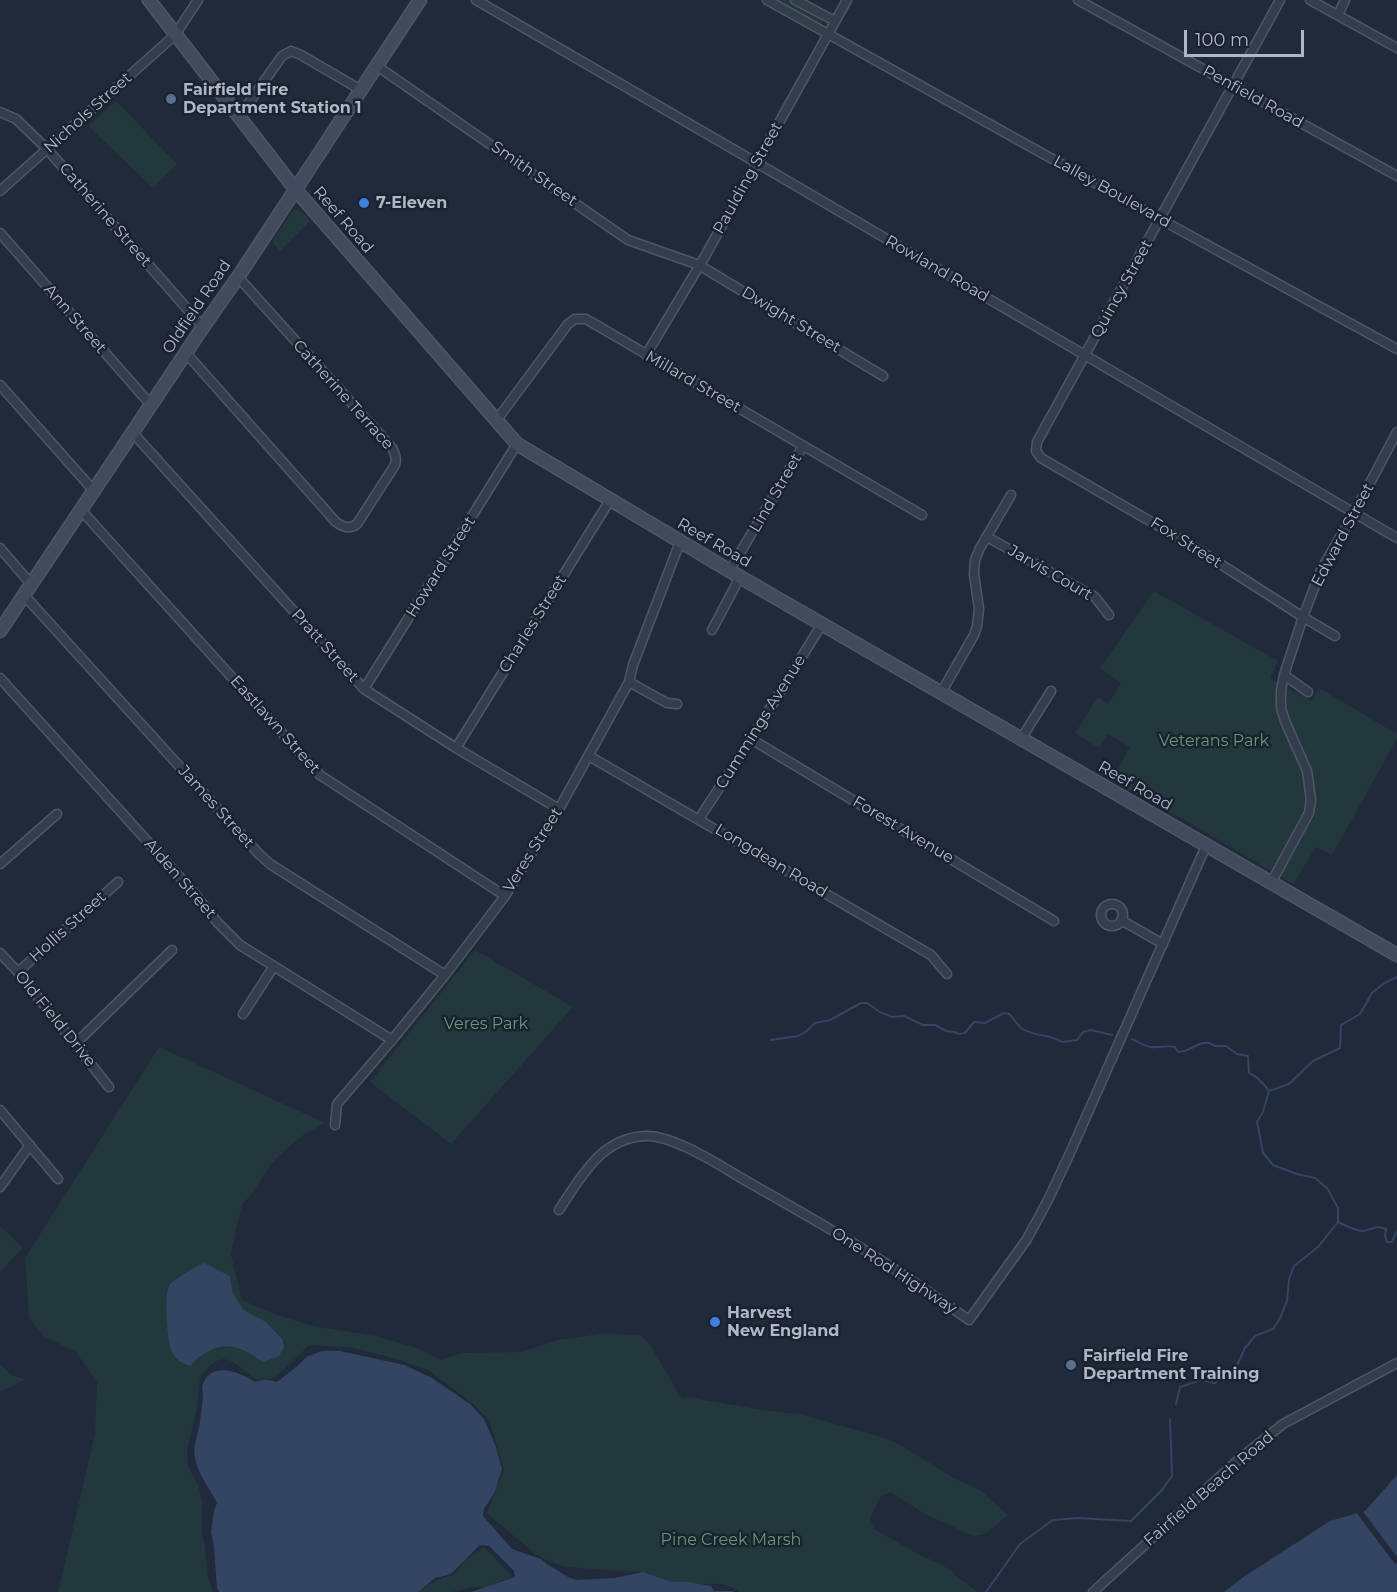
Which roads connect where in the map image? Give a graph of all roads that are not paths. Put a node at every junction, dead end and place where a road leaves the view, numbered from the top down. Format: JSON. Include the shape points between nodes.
{"nodes":[{"id":1,"x":149,"y":0,"type":"edge"},
{"id":2,"x":198,"y":0,"type":"edge"},
{"id":3,"x":420,"y":0,"type":"edge"},
{"id":4,"x":476,"y":0,"type":"edge"},
{"id":5,"x":767,"y":0,"type":"edge"},
{"id":6,"x":795,"y":0,"type":"edge"},
{"id":7,"x":847,"y":0,"type":"edge"},
{"id":8,"x":1078,"y":0,"type":"edge"},
{"id":9,"x":1280,"y":0,"type":"edge"},
{"id":10,"x":1310,"y":0,"type":"edge"},
{"id":11,"x":1345,"y":0,"type":"edge"},
{"id":12,"x":1338,"y":15,"type":"junction"},
{"id":13,"x":835,"y":21,"type":"junction"},
{"id":14,"x":175,"y":34,"type":"junction"},
{"id":15,"x":827,"y":34,"type":"junction"},
{"id":16,"x":1397,"y":48,"type":"edge"},
{"id":17,"x":377,"y":66,"type":"junction"},
{"id":18,"x":1233,"y":87,"type":"junction"},
{"id":19,"x":361,"y":90,"type":"junction"},
{"id":20,"x":0,"y":112,"type":"edge"},
{"id":21,"x":240,"y":117,"type":"junction"},
{"id":22,"x":47,"y":149,"type":"junction"},
{"id":23,"x":757,"y":163,"type":"junction"},
{"id":24,"x":1397,"y":176,"type":"edge"},
{"id":25,"x":295,"y":189,"type":"junction"},
{"id":26,"x":0,"y":191,"type":"edge"},
{"id":27,"x":1160,"y":219,"type":"junction"},
{"id":28,"x":0,"y":233,"type":"edge"},
{"id":29,"x":699,"y":265,"type":"junction"},
{"id":30,"x":238,"y":278,"type":"junction"},
{"id":31,"x":203,"y":327,"type":"junction"},
{"id":32,"x":1397,"y":349,"type":"edge"},
{"id":33,"x":186,"y":353,"type":"junction"},
{"id":34,"x":646,"y":355,"type":"junction"},
{"id":35,"x":1085,"y":356,"type":"junction"},
{"id":36,"x":883,"y":376,"type":"dead end"},
{"id":37,"x":0,"y":385,"type":"edge"},
{"id":38,"x":151,"y":405,"type":"junction"},
{"id":39,"x":496,"y":421,"type":"junction"},
{"id":40,"x":1397,"y":432,"type":"edge"},
{"id":41,"x":133,"y":433,"type":"junction"},
{"id":42,"x":517,"y":444,"type":"junction"},
{"id":43,"x":803,"y":446,"type":"junction"},
{"id":44,"x":1035,"y":452,"type":"joint"},
{"id":45,"x":94,"y":491,"type":"junction"},
{"id":46,"x":1011,"y":495,"type":"dead end"},
{"id":47,"x":610,"y":500,"type":"junction"},
{"id":48,"x":81,"y":510,"type":"junction"},
{"id":49,"x":1354,"y":513,"type":"junction"},
{"id":50,"x":922,"y":514,"type":"dead end"},
{"id":51,"x":987,"y":537,"type":"junction"},
{"id":52,"x":1397,"y":538,"type":"edge"},
{"id":53,"x":680,"y":542,"type":"junction"},
{"id":54,"x":0,"y":548,"type":"edge"},
{"id":55,"x":735,"y":574,"type":"junction"},
{"id":56,"x":31,"y":584,"type":"junction"},
{"id":57,"x":24,"y":595,"type":"junction"},
{"id":58,"x":1109,"y":615,"type":"dead end"},
{"id":59,"x":1303,"y":617,"type":"junction"},
{"id":60,"x":822,"y":624,"type":"junction"},
{"id":61,"x":712,"y":630,"type":"dead end"},
{"id":62,"x":0,"y":631,"type":"edge"},
{"id":63,"x":1335,"y":636,"type":"dead end"},
{"id":64,"x":1284,"y":675,"type":"junction"},
{"id":65,"x":0,"y":678,"type":"edge"},
{"id":66,"x":629,"y":682,"type":"junction"},
{"id":67,"x":364,"y":689,"type":"junction"},
{"id":68,"x":1051,"y":691,"type":"dead end"},
{"id":69,"x":1308,"y":692,"type":"dead end"},
{"id":70,"x":941,"y":693,"type":"junction"},
{"id":71,"x":677,"y":704,"type":"dead end"},
{"id":72,"x":751,"y":739,"type":"junction"},
{"id":73,"x":1021,"y":739,"type":"junction"},
{"id":74,"x":456,"y":748,"type":"junction"},
{"id":75,"x":590,"y":756,"type":"junction"},
{"id":76,"x":559,"y":809,"type":"junction"},
{"id":77,"x":57,"y":814,"type":"dead end"},
{"id":78,"x":699,"y":819,"type":"junction"},
{"id":79,"x":1206,"y":846,"type":"junction"},
{"id":80,"x":0,"y":864,"type":"edge"},
{"id":81,"x":118,"y":882,"type":"dead end"},
{"id":82,"x":1271,"y":884,"type":"junction"},
{"id":83,"x":505,"y":896,"type":"junction"},
{"id":84,"x":1121,"y":920,"type":"dead end"},
{"id":85,"x":1054,"y":921,"type":"dead end"},
{"id":86,"x":1163,"y":944,"type":"junction"},
{"id":87,"x":172,"y":950,"type":"dead end"},
{"id":88,"x":1397,"y":955,"type":"edge"},
{"id":89,"x":2,"y":959,"type":"edge"},
{"id":90,"x":274,"y":966,"type":"junction"},
{"id":91,"x":18,"y":972,"type":"junction"},
{"id":92,"x":947,"y":974,"type":"dead end"},
{"id":93,"x":445,"y":975,"type":"junction"},
{"id":94,"x":243,"y":1014,"type":"dead end"},
{"id":95,"x":392,"y":1040,"type":"junction"},
{"id":96,"x":75,"y":1044,"type":"junction"},
{"id":97,"x":109,"y":1086,"type":"dead end"},
{"id":98,"x":0,"y":1110,"type":"edge"},
{"id":99,"x":335,"y":1125,"type":"dead end"},
{"id":100,"x":30,"y":1145,"type":"junction"},
{"id":101,"x":58,"y":1179,"type":"dead end"},
{"id":102,"x":0,"y":1187,"type":"edge"},
{"id":103,"x":559,"y":1210,"type":"dead end"},
{"id":104,"x":1397,"y":1363,"type":"edge"},
{"id":105,"x":1093,"y":1592,"type":"edge"}],
"edges":[{"from":1,"to":14,"type":"street","name":"Reef Road"},
{"from":2,"to":14,"type":"street","name":"Nichols Street"},
{"from":3,"to":17,"type":"street","name":"Oldfield Road"},
{"from":4,"to":23,"type":"street","name":"Rowland Road"},
{"from":5,"to":15,"type":"street","name":"Lalley Boulevard"},
{"from":6,"to":13,"type":"street"},
{"from":7,"to":13,"type":"street","name":"Paulding Street"},
{"from":8,"to":18,"type":"street","name":"Penfield Road"},
{"from":9,"to":18,"type":"street","name":"Quincy Street"},
{"from":10,"to":12,"type":"street"},
{"from":11,"to":12,"type":"street"},
{"from":12,"to":16,"type":"street"},
{"from":13,"to":15,"type":"street","name":"Paulding Street"},
{"from":14,"to":21,"type":"street","name":"Reef Road"},
{"from":14,"to":22,"type":"street","name":"Nichols Street"},
{"from":15,"to":23,"type":"street","name":"Paulding Street"},
{"from":15,"to":27,"type":"street","name":"Lalley Boulevard"},
{"from":17,"to":19,"type":"street","name":"Oldfield Road"},
{"from":17,"to":29,"type":"street","name":"Smith Street","via":[[628,240]]},
{"from":18,"to":24,"type":"street","name":"Penfield Road"},
{"from":18,"to":27,"type":"street","name":"Quincy Street"},
{"from":19,"to":21,"type":"street","via":[[291,51],[282,56]]},
{"from":19,"to":25,"type":"street","name":"Oldfield Road"},
{"from":20,"to":22,"type":"street","name":"Catherine Street","via":[[16,119]]},
{"from":21,"to":25,"type":"street","name":"Reef Road"},
{"from":22,"to":26,"type":"street","name":"Nichols Street"},
{"from":22,"to":31,"type":"street","name":"Catherine Street"},
{"from":23,"to":29,"type":"street","name":"Paulding Street"},
{"from":23,"to":35,"type":"street","name":"Rowland Road"},
{"from":25,"to":30,"type":"street","name":"Oldfield Road"},
{"from":25,"to":39,"type":"street","name":"Reef Road"},
{"from":27,"to":32,"type":"street","name":"Lalley Boulevard"},
{"from":27,"to":35,"type":"street","name":"Quincy Street"},
{"from":28,"to":38,"type":"street","name":"Ann Street"},
{"from":29,"to":34,"type":"street","name":"Paulding Street"},
{"from":29,"to":36,"type":"street","name":"Dwight Street"},
{"from":30,"to":31,"type":"street","name":"Oldfield Road"},
{"from":30,"to":33,"type":"street","name":"Catherine Terrace","via":[[395,453],[395,465],[357,524],[348,528],[335,521]]},
{"from":31,"to":33,"type":"street","name":"Oldfield Road"},
{"from":33,"to":38,"type":"street","name":"Oldfield Road"},
{"from":34,"to":39,"type":"street","name":"Millard Street","via":[[586,319],[575,319]]},
{"from":34,"to":43,"type":"street","name":"Millard Street"},
{"from":35,"to":44,"type":"street","name":"Quincy Street"},
{"from":35,"to":49,"type":"street","name":"Rowland Road"},
{"from":37,"to":45,"type":"street"},
{"from":38,"to":41,"type":"street","name":"Oldfield Road"},
{"from":39,"to":42,"type":"street","name":"Reef Road"},
{"from":40,"to":49,"type":"street","name":"Edward Street"},
{"from":41,"to":45,"type":"street","name":"Oldfield Road"},
{"from":41,"to":67,"type":"street","name":"Pratt Street"},
{"from":42,"to":47,"type":"street","name":"Reef Road"},
{"from":42,"to":67,"type":"street","name":"Howard Street"},
{"from":43,"to":50,"type":"street","name":"Millard Street"},
{"from":43,"to":55,"type":"street","name":"Lind Street"},
{"from":44,"to":59,"type":"street","name":"Fox Street"},
{"from":45,"to":48,"type":"street","name":"Oldfield Road"},
{"from":46,"to":51,"type":"street"},
{"from":47,"to":53,"type":"street","name":"Reef Road"},
{"from":47,"to":74,"type":"street","name":"Charles Street"},
{"from":48,"to":56,"type":"street","name":"Oldfield Road"},
{"from":48,"to":83,"type":"street","name":"Eastlawn Street","via":[[320,775]]},
{"from":49,"to":52,"type":"street","name":"Rowland Road"},
{"from":49,"to":59,"type":"street","name":"Edward Street","via":[[1321,570]]},
{"from":51,"to":58,"type":"street","name":"Jarvis Court","via":[[1095,597]]},
{"from":51,"to":70,"type":"street","via":[[974,566],[977,626]]},
{"from":53,"to":55,"type":"street","name":"Reef Road"},
{"from":53,"to":66,"type":"street","name":"Veres Street"},
{"from":54,"to":56,"type":"street"},
{"from":55,"to":60,"type":"street","name":"Reef Road"},
{"from":55,"to":61,"type":"street","name":"Lind Street"},
{"from":56,"to":57,"type":"street","name":"Oldfield Road"},
{"from":57,"to":62,"type":"street","name":"Oldfield Road"},
{"from":57,"to":93,"type":"street","name":"James Street","via":[[270,864]]},
{"from":59,"to":63,"type":"street","name":"Fox Street"},
{"from":59,"to":64,"type":"street","name":"Edward Street"},
{"from":60,"to":70,"type":"street","name":"Reef Road"},
{"from":60,"to":72,"type":"street","name":"Cummings Avenue"},
{"from":64,"to":69,"type":"street"},
{"from":64,"to":82,"type":"street","name":"Edward Street","via":[[1281,708],[1305,764],[1311,800],[1309,813]]},
{"from":65,"to":90,"type":"street","name":"Alden Street","via":[[217,922],[240,945]]},
{"from":66,"to":71,"type":"street","via":[[667,703]]},
{"from":66,"to":75,"type":"street","name":"Veres Street"},
{"from":67,"to":74,"type":"street","name":"Pratt Street"},
{"from":68,"to":73,"type":"street"},
{"from":70,"to":73,"type":"street","name":"Reef Road"},
{"from":72,"to":78,"type":"street","name":"Cummings Avenue"},
{"from":72,"to":85,"type":"street","name":"Forest Avenue"},
{"from":73,"to":79,"type":"street","name":"Reef Road"},
{"from":74,"to":76,"type":"street","name":"Pratt Street"},
{"from":75,"to":76,"type":"street","name":"Veres Street"},
{"from":75,"to":78,"type":"street","name":"Longdean Road"},
{"from":76,"to":83,"type":"street","name":"Veres Street"},
{"from":77,"to":80,"type":"street"},
{"from":78,"to":92,"type":"street","name":"Longdean Road","via":[[931,955]]},
{"from":79,"to":82,"type":"street","name":"Reef Road"},
{"from":79,"to":86,"type":"street","name":"One Rod Highway"},
{"from":81,"to":91,"type":"street","name":"Hollis Street"},
{"from":82,"to":88,"type":"street","name":"Reef Road"},
{"from":83,"to":93,"type":"street","name":"Veres Street"},
{"from":84,"to":86,"type":"street"},
{"from":86,"to":103,"type":"street","name":"One Rod Highway","via":[[1048,1200],[1027,1239],[969,1320],[820,1223],[669,1139],[645,1136],[611,1147],[593,1161]]},
{"from":87,"to":96,"type":"street"},
{"from":89,"to":91,"type":"street","name":"Old Field Drive"},
{"from":90,"to":94,"type":"street"},
{"from":90,"to":95,"type":"street","name":"Alden Street"},
{"from":91,"to":96,"type":"street","name":"Old Field Drive"},
{"from":93,"to":95,"type":"street","name":"Veres Street"},
{"from":95,"to":99,"type":"street","name":"Veres Street","via":[[337,1104]]},
{"from":96,"to":97,"type":"street","name":"Old Field Drive"},
{"from":98,"to":100,"type":"street"},
{"from":100,"to":101,"type":"street"},
{"from":100,"to":102,"type":"street"},
{"from":104,"to":105,"type":"street","name":"Fairfield Beach Road","via":[[1283,1424]]}]}
